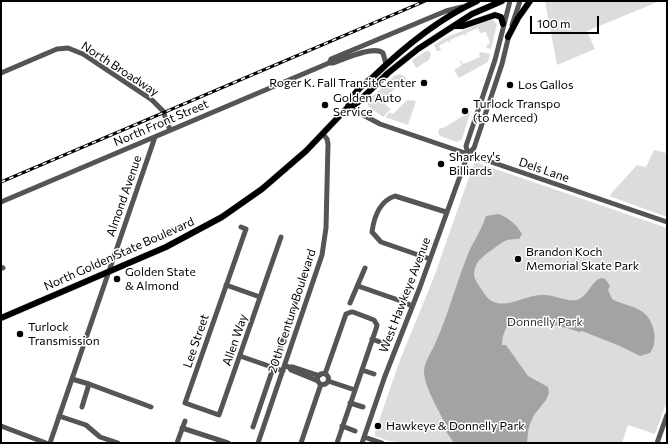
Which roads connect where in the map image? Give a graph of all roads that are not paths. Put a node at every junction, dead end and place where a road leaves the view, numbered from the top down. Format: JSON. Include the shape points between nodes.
{"nodes":[{"id":1,"x":477,"y":1,"type":"edge"},
{"id":2,"x":502,"y":1,"type":"edge"},
{"id":3,"x":510,"y":1,"type":"edge"},
{"id":4,"x":520,"y":1,"type":"edge"},
{"id":5,"x":530,"y":1,"type":"edge"},
{"id":6,"x":464,"y":7,"type":"junction"},
{"id":7,"x":503,"y":24,"type":"junction"},
{"id":8,"x":454,"y":26,"type":"junction"},
{"id":9,"x":508,"y":37,"type":"junction"},
{"id":10,"x":329,"y":62,"type":"junction"},
{"id":11,"x":386,"y":64,"type":"junction"},
{"id":12,"x":1,"y":73,"type":"edge"},
{"id":13,"x":348,"y":107,"type":"junction"},
{"id":14,"x":170,"y":130,"type":"junction"},
{"id":15,"x":323,"y":134,"type":"junction"},
{"id":16,"x":155,"y":137,"type":"junction"},
{"id":17,"x":468,"y":154,"type":"junction"},
{"id":18,"x":1,"y":202,"type":"edge"},
{"id":19,"x":446,"y":212,"type":"junction"},
{"id":20,"x":667,"y":222,"type":"edge"},
{"id":21,"x":241,"y":227,"type":"dead end"},
{"id":22,"x":281,"y":237,"type":"dead end"},
{"id":23,"x":430,"y":259,"type":"junction"},
{"id":24,"x":365,"y":268,"type":"dead end"},
{"id":25,"x":108,"y":273,"type":"junction"},
{"id":26,"x":226,"y":285,"type":"junction"},
{"id":27,"x":358,"y":286,"type":"junction"},
{"id":28,"x":260,"y":297,"type":"junction"},
{"id":29,"x":297,"y":298,"type":"dead end"},
{"id":30,"x":350,"y":304,"type":"dead end"},
{"id":31,"x":412,"y":306,"type":"junction"},
{"id":32,"x":1,"y":318,"type":"edge"},
{"id":33,"x":372,"y":339,"type":"junction"},
{"id":34,"x":384,"y":344,"type":"dead end"},
{"id":35,"x":240,"y":356,"type":"junction"},
{"id":36,"x":274,"y":368,"type":"junction"},
{"id":37,"x":286,"y":368,"type":"junction"},
{"id":38,"x":362,"y":370,"type":"junction"},
{"id":39,"x":374,"y":374,"type":"dead end"},
{"id":40,"x":323,"y":375,"type":"junction"},
{"id":41,"x":72,"y":378,"type":"junction"},
{"id":42,"x":328,"y":381,"type":"junction"},
{"id":43,"x":320,"y":383,"type":"junction"},
{"id":44,"x":89,"y":384,"type":"junction"},
{"id":45,"x":355,"y":390,"type":"junction"},
{"id":46,"x":185,"y":403,"type":"joint"},
{"id":47,"x":350,"y":403,"type":"junction"},
{"id":48,"x":82,"y":406,"type":"dead end"},
{"id":49,"x":151,"y":406,"type":"dead end"},
{"id":50,"x":363,"y":407,"type":"dead end"},
{"id":51,"x":667,"y":415,"type":"edge"},
{"id":52,"x":59,"y":416,"type":"junction"},
{"id":53,"x":184,"y":421,"type":"dead end"},
{"id":54,"x":1,"y":426,"type":"edge"},
{"id":55,"x":342,"y":426,"type":"junction"},
{"id":56,"x":253,"y":427,"type":"dead end"},
{"id":57,"x":182,"y":428,"type":"junction"},
{"id":58,"x":355,"y":431,"type":"dead end"},
{"id":59,"x":661,"y":432,"type":"junction"},
{"id":60,"x":667,"y":434,"type":"edge"},
{"id":61,"x":364,"y":437,"type":"junction"},
{"id":62,"x":46,"y":443,"type":"edge"},
{"id":63,"x":50,"y":443,"type":"edge"},
{"id":64,"x":118,"y":443,"type":"edge"},
{"id":65,"x":177,"y":443,"type":"edge"},
{"id":66,"x":228,"y":443,"type":"edge"},
{"id":67,"x":258,"y":443,"type":"edge"},
{"id":68,"x":301,"y":443,"type":"edge"},
{"id":69,"x":337,"y":443,"type":"edge"},
{"id":70,"x":362,"y":443,"type":"edge"},
{"id":71,"x":382,"y":443,"type":"edge"},
{"id":72,"x":657,"y":443,"type":"edge"}],
"edges":[{"from":1,"to":6,"type":"main road","name":"North Golden State Boulevard"},
{"from":2,"to":8,"type":"main road","name":"North Golden State Boulevard","via":[[476,12]]},
{"from":3,"to":7,"type":"street","name":"West Hawkeye Avenue"},
{"from":4,"to":9,"type":"street","name":"West Hawkeye Avenue"},
{"from":5,"to":9,"type":"main road"},
{"from":6,"to":10,"type":"street","name":"North Front Street","via":[[446,11]]},
{"from":6,"to":11,"type":"main road","name":"North Golden State Boulevard","via":[[418,37]]},
{"from":7,"to":8,"type":"main road","via":[[501,17],[494,15],[463,26]]},
{"from":7,"to":17,"type":"street","name":"West Hawkeye Avenue","via":[[493,66],[466,146]]},
{"from":8,"to":13,"type":"main road","name":"North Golden State Boulevard","via":[[410,55],[356,104]]},
{"from":9,"to":17,"type":"street","name":"West Hawkeye Avenue","via":[[502,64],[474,148]]},
{"from":10,"to":11,"type":"street","name":"North Front Street","via":[[376,50],[383,53]]},
{"from":10,"to":14,"type":"street","name":"North Front Street"},
{"from":11,"to":13,"type":"main road","name":"North Golden State Boulevard","via":[[350,99]]},
{"from":12,"to":14,"type":"street","name":"North Broadway","via":[[57,49],[76,50],[154,102],[163,111]]},
{"from":13,"to":15,"type":"main road","name":"North Golden State Boulevard"},
{"from":13,"to":17,"type":"street","name":"Dels Lane","via":[[377,122]]},
{"from":14,"to":16,"type":"street","name":"North Front Street"},
{"from":15,"to":25,"type":"main road","name":"North Golden State Boulevard","via":[[280,175],[232,210],[187,237]]},
{"from":15,"to":37,"type":"street","name":"20th Century Boulevard","via":[[328,143],[324,249]]},
{"from":16,"to":18,"type":"street","name":"North Front Street"},
{"from":16,"to":25,"type":"street","name":"Almond Avenue"},
{"from":17,"to":19,"type":"street","name":"West Hawkeye Avenue"},
{"from":17,"to":20,"type":"street","name":"Dels Lane"},
{"from":19,"to":23,"type":"street","name":"West Hawkeye Avenue"},
{"from":19,"to":23,"type":"street","via":[[395,196],[382,204],[377,214],[372,232],[377,239]]},
{"from":21,"to":26,"type":"street","name":"Lee Street","via":[[246,229]]},
{"from":22,"to":28,"type":"street","name":"Allen Way"},
{"from":23,"to":31,"type":"street","name":"West Hawkeye Avenue"},
{"from":24,"to":27,"type":"street"},
{"from":25,"to":32,"type":"main road","name":"North Golden State Boulevard"},
{"from":25,"to":41,"type":"street","name":"Almond Avenue"},
{"from":26,"to":28,"type":"street"},
{"from":26,"to":46,"type":"street","name":"Lee Street"},
{"from":27,"to":30,"type":"street"},
{"from":27,"to":31,"type":"street"},
{"from":28,"to":35,"type":"street","name":"Allen Way"},
{"from":29,"to":36,"type":"street"},
{"from":31,"to":61,"type":"street","name":"West Hawkeye Avenue"},
{"from":33,"to":34,"type":"street"},
{"from":33,"to":38,"type":"street"},
{"from":33,"to":40,"type":"street","via":[[377,325],[374,320],[353,312],[348,313]]},
{"from":35,"to":36,"type":"street"},
{"from":35,"to":46,"type":"street","name":"Allen Way","via":[[219,415]]},
{"from":36,"to":37,"type":"street"},
{"from":36,"to":56,"type":"street"},
{"from":37,"to":40,"type":"street","via":[[292,366]]},
{"from":37,"to":43,"type":"street"},
{"from":37,"to":67,"type":"street","name":"20th Century Boulevard"},
{"from":38,"to":39,"type":"street"},
{"from":38,"to":45,"type":"street"},
{"from":40,"to":42,"type":"street","via":[[328,376]]},
{"from":40,"to":43,"type":"street","via":[[318,378]]},
{"from":41,"to":44,"type":"street"},
{"from":41,"to":52,"type":"street","name":"Almond Avenue"},
{"from":42,"to":43,"type":"street","via":[[326,384]]},
{"from":42,"to":45,"type":"street"},
{"from":43,"to":68,"type":"street"},
{"from":44,"to":48,"type":"street"},
{"from":44,"to":49,"type":"street"},
{"from":45,"to":47,"type":"street"},
{"from":47,"to":50,"type":"street"},
{"from":47,"to":55,"type":"street"},
{"from":51,"to":59,"type":"street"},
{"from":52,"to":63,"type":"street","name":"Almond Avenue"},
{"from":52,"to":64,"type":"street","via":[[86,425],[100,437]]},
{"from":53,"to":57,"type":"street"},
{"from":54,"to":62,"type":"street"},
{"from":55,"to":58,"type":"street"},
{"from":55,"to":69,"type":"street"},
{"from":57,"to":65,"type":"street"},
{"from":57,"to":66,"type":"street"},
{"from":59,"to":60,"type":"street"},
{"from":59,"to":72,"type":"street"},
{"from":61,"to":70,"type":"street","name":"West Hawkeye Avenue"},
{"from":61,"to":71,"type":"street"}]}
